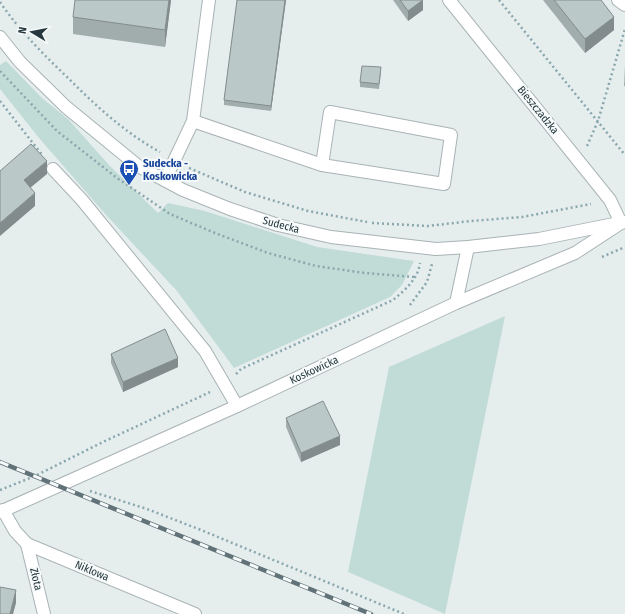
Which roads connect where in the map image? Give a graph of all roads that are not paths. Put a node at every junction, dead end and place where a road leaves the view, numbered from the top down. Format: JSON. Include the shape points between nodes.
{"nodes":[{"id":1,"x":209,"y":0,"type":"edge"},
{"id":2,"x":449,"y":0,"type":"edge"},
{"id":3,"x":618,"y":0,"type":"edge"},
{"id":4,"x":625,"y":5,"type":"edge"},
{"id":5,"x":1,"y":40,"type":"edge"},
{"id":6,"x":193,"y":121,"type":"junction"},
{"id":7,"x":322,"y":166,"type":"junction"},
{"id":8,"x":53,"y":170,"type":"road end"},
{"id":9,"x":164,"y":180,"type":"junction"},
{"id":10,"x":623,"y":223,"type":"edge"},
{"id":11,"x":468,"y":248,"type":"junction"},
{"id":12,"x":456,"y":303,"type":"junction"},
{"id":13,"x":237,"y":406,"type":"junction"},
{"id":14,"x":2,"y":511,"type":"edge"},
{"id":15,"x":28,"y":544,"type":"junction"},
{"id":16,"x":44,"y":614,"type":"edge"},
{"id":17,"x":195,"y":614,"type":"edge"}],
"edges":[{"from":1,"to":6,"type":"street"},
{"from":2,"to":10,"type":"street","name":"Bieszczadzka","via":[[610,200]]},
{"from":3,"to":4,"type":"street"},
{"from":5,"to":9,"type":"street","name":"Sudecka","via":[[66,107],[138,166]]},
{"from":6,"to":7,"type":"street"},
{"from":6,"to":9,"type":"street"},
{"from":7,"to":7,"type":"street","via":[[444,184],[451,135],[330,112]]},
{"from":8,"to":13,"type":"street","via":[[82,200],[205,351]]},
{"from":9,"to":11,"type":"street","name":"Sudecka","via":[[230,209],[278,225],[331,237],[436,249]]},
{"from":10,"to":11,"type":"street","name":"Sudecka","via":[[539,239]]},
{"from":10,"to":12,"type":"street","name":"Koskowicka","via":[[575,253]]},
{"from":11,"to":12,"type":"street"},
{"from":12,"to":13,"type":"street","name":"Koskowicka"},
{"from":13,"to":14,"type":"street","name":"Koskowicka"},
{"from":14,"to":15,"type":"street","name":"Niklowa","via":[[15,531]]},
{"from":15,"to":16,"type":"street","name":"Złota"},
{"from":15,"to":17,"type":"street","name":"Niklowa"}]}
